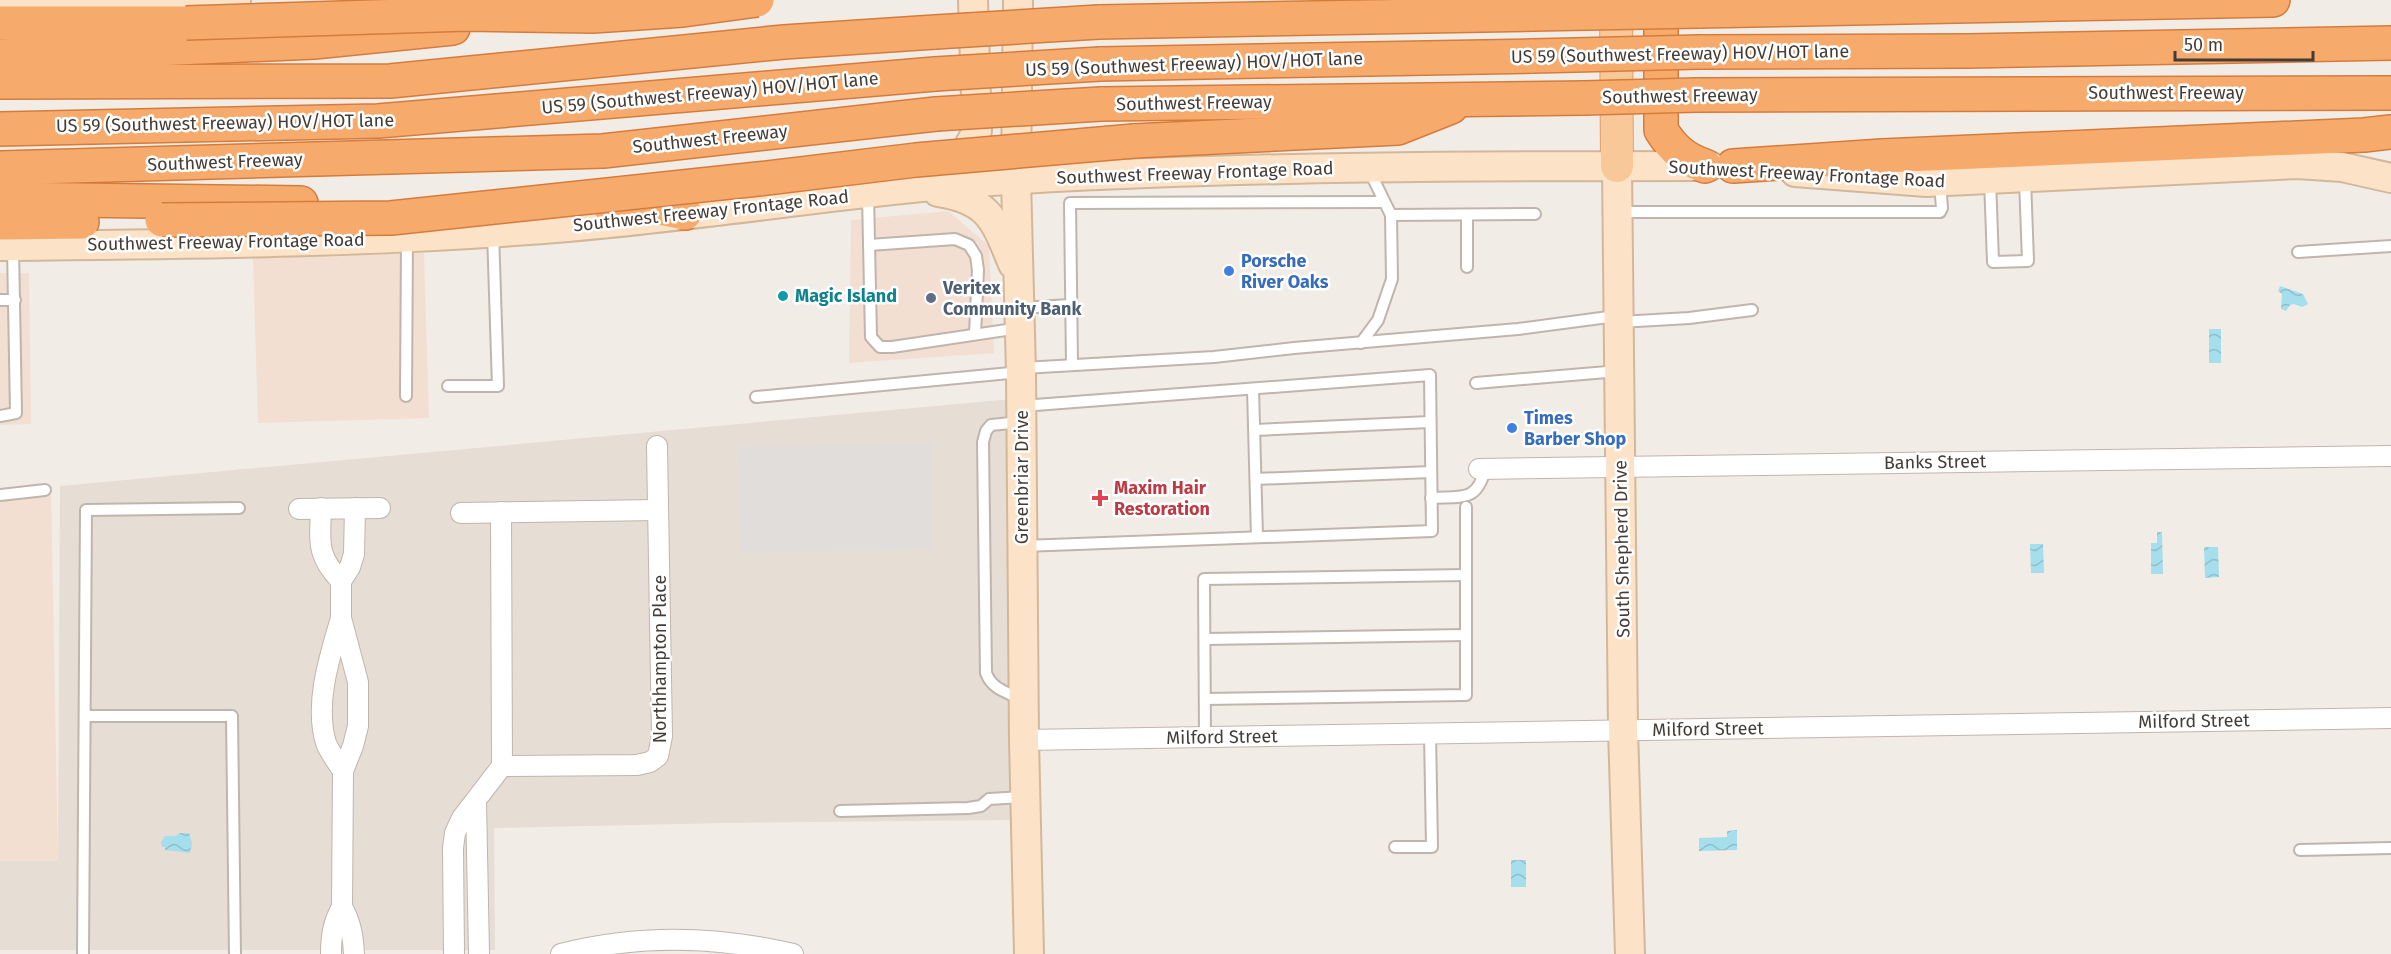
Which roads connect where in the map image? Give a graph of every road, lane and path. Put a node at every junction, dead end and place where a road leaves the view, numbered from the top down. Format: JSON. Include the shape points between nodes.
{"nodes":[{"id":1,"x":236,"y":0,"type":"edge"},
{"id":2,"x":669,"y":0,"type":"edge"},
{"id":3,"x":757,"y":0,"type":"edge"},
{"id":4,"x":973,"y":0,"type":"edge"},
{"id":5,"x":1018,"y":0,"type":"edge"},
{"id":6,"x":1374,"y":0,"type":"edge"},
{"id":7,"x":1616,"y":0,"type":"edge"},
{"id":8,"x":1661,"y":0,"type":"edge"},
{"id":9,"x":2273,"y":0,"type":"edge"},
{"id":10,"x":61,"y":1,"type":"edge"},
{"id":11,"x":156,"y":1,"type":"edge"},
{"id":12,"x":0,"y":3,"type":"edge"},
{"id":13,"x":1428,"y":15,"type":"junction"},
{"id":14,"x":0,"y":23,"type":"edge"},
{"id":15,"x":2391,"y":43,"type":"edge"},
{"id":16,"x":0,"y":56,"type":"edge"},
{"id":17,"x":0,"y":82,"type":"edge"},
{"id":18,"x":2391,"y":93,"type":"edge"},
{"id":19,"x":1469,"y":99,"type":"junction"},
{"id":20,"x":0,"y":129,"type":"edge"},
{"id":21,"x":2391,"y":132,"type":"edge"},
{"id":22,"x":1617,"y":166,"type":"junction"},
{"id":23,"x":1719,"y":166,"type":"junction"},
{"id":24,"x":1367,"y":167,"type":"junction"},
{"id":25,"x":0,"y":168,"type":"edge"},
{"id":26,"x":2025,"y":177,"type":"junction"},
{"id":27,"x":2391,"y":178,"type":"edge"},
{"id":28,"x":1016,"y":179,"type":"junction"},
{"id":29,"x":1990,"y":179,"type":"junction"},
{"id":30,"x":1940,"y":181,"type":"junction"},
{"id":31,"x":915,"y":189,"type":"junction"},
{"id":32,"x":868,"y":194,"type":"junction"},
{"id":33,"x":0,"y":199,"type":"edge"},
{"id":34,"x":1384,"y":202,"type":"junction"},
{"id":35,"x":1618,"y":212,"type":"junction"},
{"id":36,"x":685,"y":213,"type":"junction"},
{"id":37,"x":1535,"y":214,"type":"dead end"},
{"id":38,"x":1391,"y":215,"type":"junction"},
{"id":39,"x":1467,"y":215,"type":"junction"},
{"id":40,"x":493,"y":232,"type":"junction"},
{"id":41,"x":4,"y":238,"type":"edge"},
{"id":42,"x":407,"y":238,"type":"junction"},
{"id":43,"x":869,"y":244,"type":"junction"},
{"id":44,"x":2391,"y":246,"type":"edge"},
{"id":45,"x":2298,"y":252,"type":"dead end"},
{"id":46,"x":1467,"y":267,"type":"dead end"},
{"id":47,"x":1019,"y":279,"type":"junction"},
{"id":48,"x":0,"y":300,"type":"edge"},
{"id":49,"x":15,"y":300,"type":"junction"},
{"id":50,"x":1071,"y":305,"type":"junction"},
{"id":51,"x":1752,"y":310,"type":"dead end"},
{"id":52,"x":1020,"y":318,"type":"junction"},
{"id":53,"x":1620,"y":319,"type":"junction"},
{"id":54,"x":975,"y":334,"type":"junction"},
{"id":55,"x":1361,"y":343,"type":"junction"},
{"id":56,"x":1072,"y":365,"type":"junction"},
{"id":57,"x":1021,"y":370,"type":"junction"},
{"id":58,"x":1620,"y":371,"type":"junction"},
{"id":59,"x":1476,"y":383,"type":"dead end"},
{"id":60,"x":448,"y":386,"type":"dead end"},
{"id":61,"x":1253,"y":389,"type":"junction"},
{"id":62,"x":406,"y":396,"type":"dead end"},
{"id":63,"x":756,"y":398,"type":"dead end"},
{"id":64,"x":1022,"y":414,"type":"junction"},
{"id":65,"x":0,"y":416,"type":"edge"},
{"id":66,"x":1430,"y":422,"type":"junction"},
{"id":67,"x":1255,"y":430,"type":"junction"},
{"id":68,"x":657,"y":446,"type":"dead end"},
{"id":69,"x":2391,"y":456,"type":"edge"},
{"id":70,"x":1621,"y":467,"type":"junction"},
{"id":71,"x":1482,"y":469,"type":"joint"},
{"id":72,"x":1431,"y":472,"type":"junction"},
{"id":73,"x":1256,"y":479,"type":"junction"},
{"id":74,"x":45,"y":490,"type":"dead end"},
{"id":75,"x":0,"y":495,"type":"edge"},
{"id":76,"x":1431,"y":498,"type":"junction"},
{"id":77,"x":1466,"y":507,"type":"dead end"},
{"id":78,"x":239,"y":508,"type":"dead end"},
{"id":79,"x":321,"y":508,"type":"junction"},
{"id":80,"x":355,"y":508,"type":"junction"},
{"id":81,"x":380,"y":508,"type":"dead end"},
{"id":82,"x":299,"y":509,"type":"dead end"},
{"id":83,"x":658,"y":510,"type":"junction"},
{"id":84,"x":501,"y":512,"type":"junction"},
{"id":85,"x":461,"y":513,"type":"dead end"},
{"id":86,"x":1257,"y":537,"type":"junction"},
{"id":87,"x":1023,"y":546,"type":"junction"},
{"id":88,"x":1466,"y":575,"type":"junction"},
{"id":89,"x":341,"y":581,"type":"junction"},
{"id":90,"x":341,"y":618,"type":"junction"},
{"id":91,"x":1466,"y":635,"type":"junction"},
{"id":92,"x":1205,"y":639,"type":"junction"},
{"id":93,"x":1205,"y":699,"type":"junction"},
{"id":94,"x":1024,"y":700,"type":"junction"},
{"id":95,"x":85,"y":716,"type":"junction"},
{"id":96,"x":2391,"y":718,"type":"edge"},
{"id":97,"x":1623,"y":730,"type":"junction"},
{"id":98,"x":1430,"y":733,"type":"junction"},
{"id":99,"x":1205,"y":737,"type":"junction"},
{"id":100,"x":1024,"y":740,"type":"junction"},
{"id":101,"x":502,"y":766,"type":"junction"},
{"id":102,"x":343,"y":771,"type":"junction"},
{"id":103,"x":1026,"y":797,"type":"junction"},
{"id":104,"x":476,"y":801,"type":"junction"},
{"id":105,"x":840,"y":811,"type":"dead end"},
{"id":106,"x":1395,"y":847,"type":"dead end"},
{"id":107,"x":2391,"y":848,"type":"edge"},
{"id":108,"x":2300,"y":850,"type":"dead end"},
{"id":109,"x":479,"y":885,"type":"junction"},
{"id":110,"x":453,"y":886,"type":"junction"},
{"id":111,"x":342,"y":907,"type":"junction"},
{"id":112,"x":235,"y":950,"type":"edge"},
{"id":113,"x":83,"y":954,"type":"edge"},
{"id":114,"x":331,"y":954,"type":"edge"},
{"id":115,"x":354,"y":954,"type":"edge"},
{"id":116,"x":454,"y":954,"type":"edge"},
{"id":117,"x":479,"y":954,"type":"edge"},
{"id":118,"x":561,"y":954,"type":"edge"},
{"id":119,"x":793,"y":954,"type":"edge"},
{"id":120,"x":1029,"y":954,"type":"edge"},
{"id":121,"x":1630,"y":954,"type":"edge"}],
"edges":[{"from":1,"to":11,"type":"main road"},
{"from":2,"to":16,"type":"highway","via":[[603,12],[314,42]]},
{"from":3,"to":14,"type":"highway","bridge":true,"via":[[593,16],[467,14],[186,23]]},
{"from":4,"to":31,"type":"main road","via":[[977,131],[957,168]]},
{"from":5,"to":28,"type":"main road","name":"Greenbriar Drive"},
{"from":6,"to":13,"type":"highway"},
{"from":7,"to":22,"type":"main road","name":"South Shepherd Drive"},
{"from":8,"to":23,"type":"highway","via":[[1661,130],[1672,147],[1689,161]]},
{"from":9,"to":13,"type":"highway","bridge":true},
{"from":10,"to":11,"type":"main road"},
{"from":10,"to":12,"type":"main road"},
{"from":13,"to":17,"type":"highway","bridge":true,"via":[[1099,22],[935,32],[784,42],[390,81]]},
{"from":15,"to":20,"type":"highway","name":"US 59 (Southwest Freeway) HOV/HOT lane","bridge":true,"via":[[1100,64],[935,74],[378,121]]},
{"from":18,"to":19,"type":"highway","name":"Southwest Freeway","bridge":true},
{"from":19,"to":25,"type":"highway","name":"Southwest Freeway","bridge":true,"via":[[1101,104],[936,114],[603,151]]},
{"from":19,"to":41,"type":"highway","bridge":true,"via":[[1398,128],[1134,141],[916,160],[391,218],[162,220]]},
{"from":21,"to":23,"type":"highway"},
{"from":22,"to":23,"type":"main road","name":"Southwest Freeway Frontage Road"},
{"from":22,"to":24,"type":"main road","name":"Southwest Freeway Frontage Road"},
{"from":22,"to":35,"type":"main road","name":"South Shepherd Drive"},
{"from":23,"to":30,"type":"main road","name":"Southwest Freeway Frontage Road","via":[[1874,180]]},
{"from":24,"to":28,"type":"main road","name":"Southwest Freeway Frontage Road"},
{"from":24,"to":34,"type":"lane"},
{"from":26,"to":27,"type":"main road","name":"Southwest Freeway Frontage Road","via":[[2297,164],[2342,167]]},
{"from":26,"to":29,"type":"main road","name":"Southwest Freeway Frontage Road"},
{"from":26,"to":29,"type":"lane","via":[[2028,261],[1993,262]]},
{"from":28,"to":31,"type":"main road","name":"Southwest Freeway Frontage Road"},
{"from":28,"to":47,"type":"main road","name":"Greenbriar Drive"},
{"from":29,"to":30,"type":"main road","name":"Southwest Freeway Frontage Road"},
{"from":30,"to":35,"type":"lane","via":[[1940,212]]},
{"from":31,"to":32,"type":"main road","name":"Southwest Freeway Frontage Road"},
{"from":31,"to":47,"type":"main road","via":[[953,195],[977,204],[995,222]]},
{"from":32,"to":36,"type":"main road","name":"Southwest Freeway Frontage Road"},
{"from":32,"to":43,"type":"lane"},
{"from":33,"to":36,"type":"highway","via":[[641,204]]},
{"from":34,"to":38,"type":"lane"},
{"from":34,"to":50,"type":"lane","via":[[1070,203]]},
{"from":35,"to":53,"type":"main road","name":"South Shepherd Drive"},
{"from":36,"to":40,"type":"main road","name":"Southwest Freeway Frontage Road"},
{"from":37,"to":39,"type":"lane"},
{"from":38,"to":39,"type":"lane"},
{"from":38,"to":55,"type":"lane","via":[[1392,279],[1378,320]]},
{"from":39,"to":46,"type":"lane"},
{"from":40,"to":42,"type":"main road","name":"Southwest Freeway Frontage Road"},
{"from":40,"to":60,"type":"lane","via":[[498,386]]},
{"from":41,"to":42,"type":"main road","name":"Southwest Freeway Frontage Road"},
{"from":41,"to":49,"type":"lane"},
{"from":42,"to":62,"type":"lane"},
{"from":43,"to":54,"type":"lane","via":[[955,239],[969,245],[978,270]]},
{"from":43,"to":54,"type":"lane","via":[[871,337],[880,347]]},
{"from":44,"to":45,"type":"lane"},
{"from":47,"to":52,"type":"main road","name":"Greenbriar Drive"},
{"from":48,"to":49,"type":"lane"},
{"from":49,"to":65,"type":"lane","via":[[16,413]]},
{"from":50,"to":52,"type":"lane"},
{"from":50,"to":56,"type":"lane"},
{"from":51,"to":53,"type":"lane","via":[[1689,318]]},
{"from":52,"to":54,"type":"lane"},
{"from":52,"to":57,"type":"main road","name":"Greenbriar Drive"},
{"from":53,"to":55,"type":"lane"},
{"from":53,"to":58,"type":"main road","name":"South Shepherd Drive"},
{"from":55,"to":56,"type":"lane"},
{"from":56,"to":57,"type":"lane"},
{"from":57,"to":63,"type":"lane"},
{"from":57,"to":64,"type":"main road","name":"Greenbriar Drive"},
{"from":58,"to":59,"type":"lane"},
{"from":58,"to":70,"type":"main road","name":"South Shepherd Drive"},
{"from":61,"to":64,"type":"lane"},
{"from":61,"to":66,"type":"lane","via":[[1430,375]]},
{"from":61,"to":67,"type":"lane"},
{"from":64,"to":87,"type":"main road","name":"Greenbriar Drive"},
{"from":64,"to":94,"type":"lane","via":[[991,425],[983,442],[986,673],[996,688]]},
{"from":66,"to":67,"type":"lane"},
{"from":66,"to":72,"type":"lane"},
{"from":67,"to":73,"type":"lane"},
{"from":68,"to":83,"type":"street","name":"Northhampton Place"},
{"from":69,"to":70,"type":"street","name":"Banks Street"},
{"from":70,"to":71,"type":"street","name":"Banks Street"},
{"from":70,"to":97,"type":"main road","name":"South Shepherd Drive"},
{"from":71,"to":76,"type":"lane","via":[[1481,485],[1476,491],[1466,496]]},
{"from":72,"to":73,"type":"lane"},
{"from":72,"to":76,"type":"lane"},
{"from":73,"to":86,"type":"lane"},
{"from":74,"to":75,"type":"lane"},
{"from":76,"to":86,"type":"lane","via":[[1432,531]]},
{"from":77,"to":88,"type":"lane"},
{"from":78,"to":95,"type":"lane","via":[[86,510]]},
{"from":79,"to":80,"type":"street"},
{"from":79,"to":82,"type":"street"},
{"from":79,"to":89,"type":"street","via":[[323,558]]},
{"from":80,"to":81,"type":"street"},
{"from":80,"to":89,"type":"street","via":[[354,554]]},
{"from":83,"to":84,"type":"street"},
{"from":83,"to":101,"type":"street","name":"Northhampton Place","via":[[662,736],[658,756],[637,765]]},
{"from":84,"to":85,"type":"street"},
{"from":84,"to":101,"type":"street"},
{"from":86,"to":87,"type":"lane"},
{"from":87,"to":94,"type":"main road","name":"Greenbriar Drive"},
{"from":88,"to":91,"type":"lane"},
{"from":88,"to":92,"type":"lane","via":[[1204,579]]},
{"from":89,"to":90,"type":"street"},
{"from":90,"to":102,"type":"street","via":[[358,682],[358,726]]},
{"from":90,"to":102,"type":"street","via":[[324,677],[323,729],[332,756]]},
{"from":91,"to":92,"type":"lane"},
{"from":91,"to":93,"type":"lane","via":[[1466,695]]},
{"from":92,"to":93,"type":"lane"},
{"from":93,"to":99,"type":"lane"},
{"from":94,"to":100,"type":"main road","name":"Greenbriar Drive"},
{"from":95,"to":112,"type":"lane","via":[[232,716]]},
{"from":95,"to":113,"type":"lane"},
{"from":96,"to":97,"type":"street","name":"Milford Street"},
{"from":97,"to":98,"type":"street","name":"Milford Street"},
{"from":97,"to":121,"type":"main road","name":"South Shepherd Drive"},
{"from":98,"to":99,"type":"street","name":"Milford Street"},
{"from":98,"to":106,"type":"lane","via":[[1432,847]]},
{"from":99,"to":100,"type":"street","name":"Milford Street"},
{"from":100,"to":103,"type":"main road","name":"Greenbriar Drive"},
{"from":101,"to":104,"type":"street"},
{"from":102,"to":111,"type":"street"},
{"from":103,"to":105,"type":"lane","via":[[989,799],[981,806],[968,808]]},
{"from":103,"to":120,"type":"main road","name":"Greenbriar Drive"},
{"from":104,"to":109,"type":"street"},
{"from":104,"to":110,"type":"street","via":[[455,833]]},
{"from":107,"to":108,"type":"lane"},
{"from":109,"to":110,"type":"street"},
{"from":109,"to":117,"type":"street"},
{"from":110,"to":116,"type":"street"},
{"from":111,"to":114,"type":"street","via":[[334,921]]},
{"from":111,"to":115,"type":"street","via":[[352,928]]},
{"from":118,"to":119,"type":"street","via":[[615,943],[667,939],[715,940]]}]}
